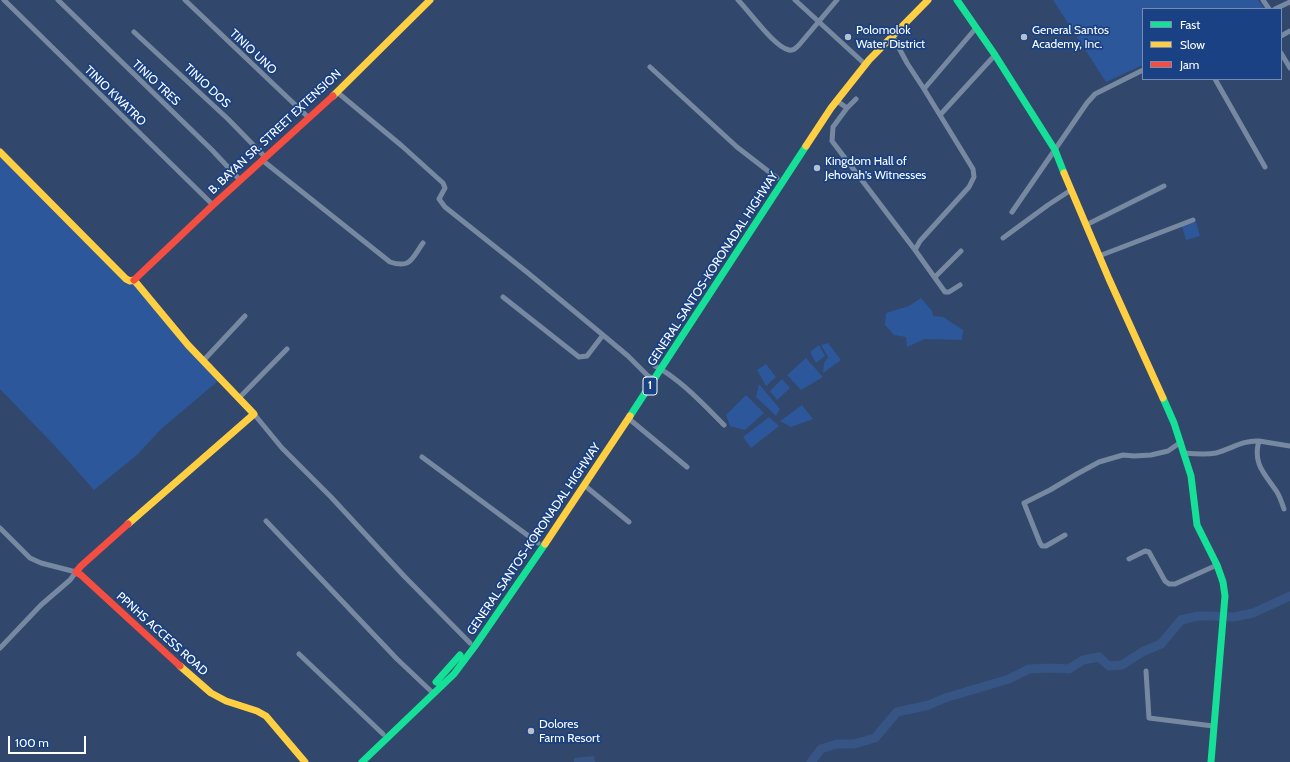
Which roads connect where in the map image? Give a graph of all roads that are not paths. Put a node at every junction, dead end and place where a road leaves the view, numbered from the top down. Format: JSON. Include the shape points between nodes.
{"nodes":[{"id":1,"x":4,"y":0,"type":"edge"},
{"id":2,"x":58,"y":0,"type":"edge"},
{"id":3,"x":185,"y":0,"type":"edge"},
{"id":4,"x":430,"y":0,"type":"edge"},
{"id":5,"x":738,"y":0,"type":"edge"},
{"id":6,"x":795,"y":0,"type":"edge"},
{"id":7,"x":837,"y":0,"type":"edge"},
{"id":8,"x":920,"y":0,"type":"edge"},
{"id":9,"x":928,"y":0,"type":"edge"},
{"id":10,"x":957,"y":0,"type":"edge"},
{"id":11,"x":1290,"y":2,"type":"edge"},
{"id":12,"x":1277,"y":8,"type":"edge"},
{"id":13,"x":819,"y":22,"type":"junction"},
{"id":14,"x":976,"y":28,"type":"junction"},
{"id":15,"x":134,"y":32,"type":"dead end"},
{"id":16,"x":892,"y":36,"type":"junction"},
{"id":17,"x":995,"y":55,"type":"junction"},
{"id":18,"x":1282,"y":55,"type":"edge"},
{"id":19,"x":864,"y":63,"type":"junction"},
{"id":20,"x":650,"y":67,"type":"dead end"},
{"id":21,"x":1290,"y":68,"type":"edge"},
{"id":22,"x":1142,"y":70,"type":"edge"},
{"id":23,"x":1216,"y":80,"type":"edge"},
{"id":24,"x":924,"y":89,"type":"junction"},
{"id":25,"x":337,"y":92,"type":"junction"},
{"id":26,"x":856,"y":99,"type":"dead end"},
{"id":27,"x":837,"y":101,"type":"junction"},
{"id":28,"x":846,"y":108,"type":"junction"},
{"id":29,"x":940,"y":114,"type":"junction"},
{"id":30,"x":308,"y":117,"type":"junction"},
{"id":31,"x":1055,"y":150,"type":"junction"},
{"id":32,"x":0,"y":152,"type":"edge"},
{"id":33,"x":264,"y":158,"type":"junction"},
{"id":34,"x":1265,"y":167,"type":"dead end"},
{"id":35,"x":778,"y":178,"type":"junction"},
{"id":36,"x":240,"y":180,"type":"junction"},
{"id":37,"x":1164,"y":186,"type":"dead end"},
{"id":38,"x":1070,"y":190,"type":"junction"},
{"id":39,"x":213,"y":205,"type":"junction"},
{"id":40,"x":1012,"y":212,"type":"dead end"},
{"id":41,"x":1193,"y":220,"type":"dead end"},
{"id":42,"x":1086,"y":225,"type":"junction"},
{"id":43,"x":1003,"y":238,"type":"dead end"},
{"id":44,"x":423,"y":243,"type":"dead end"},
{"id":45,"x":915,"y":250,"type":"junction"},
{"id":46,"x":961,"y":250,"type":"dead end"},
{"id":47,"x":1099,"y":256,"type":"junction"},
{"id":48,"x":935,"y":277,"type":"junction"},
{"id":49,"x":134,"y":280,"type":"junction"},
{"id":50,"x":960,"y":285,"type":"dead end"},
{"id":51,"x":503,"y":297,"type":"dead end"},
{"id":52,"x":245,"y":316,"type":"dead end"},
{"id":53,"x":603,"y":335,"type":"junction"},
{"id":54,"x":287,"y":349,"type":"dead end"},
{"id":55,"x":203,"y":361,"type":"junction"},
{"id":56,"x":658,"y":368,"type":"junction"},
{"id":57,"x":652,"y":377,"type":"junction"},
{"id":58,"x":239,"y":398,"type":"junction"},
{"id":59,"x":254,"y":414,"type":"junction"},
{"id":60,"x":628,"y":418,"type":"junction"},
{"id":61,"x":724,"y":425,"type":"dead end"},
{"id":62,"x":1258,"y":441,"type":"junction"},
{"id":63,"x":1181,"y":442,"type":"junction"},
{"id":64,"x":1290,"y":446,"type":"edge"},
{"id":65,"x":1184,"y":453,"type":"junction"},
{"id":66,"x":422,"y":457,"type":"dead end"},
{"id":67,"x":687,"y":467,"type":"dead end"},
{"id":68,"x":584,"y":485,"type":"junction"},
{"id":69,"x":1284,"y":509,"type":"dead end"},
{"id":70,"x":266,"y":521,"type":"dead end"},
{"id":71,"x":629,"y":522,"type":"dead end"},
{"id":72,"x":0,"y":528,"type":"edge"},
{"id":73,"x":1065,"y":535,"type":"dead end"},
{"id":74,"x":538,"y":544,"type":"junction"},
{"id":75,"x":1129,"y":559,"type":"dead end"},
{"id":76,"x":1217,"y":565,"type":"junction"},
{"id":77,"x":76,"y":572,"type":"junction"},
{"id":78,"x":492,"y":617,"type":"junction"},
{"id":79,"x":470,"y":643,"type":"junction"},
{"id":80,"x":0,"y":648,"type":"edge"},
{"id":81,"x":299,"y":654,"type":"dead end"},
{"id":82,"x":1146,"y":671,"type":"dead end"},
{"id":83,"x":432,"y":691,"type":"junction"},
{"id":84,"x":1213,"y":726,"type":"junction"},
{"id":85,"x":383,"y":734,"type":"junction"},
{"id":86,"x":305,"y":762,"type":"edge"},
{"id":87,"x":354,"y":762,"type":"edge"},
{"id":88,"x":362,"y":762,"type":"edge"},
{"id":89,"x":1211,"y":762,"type":"edge"}],
"edges":[{"from":1,"to":39,"type":"street","name":"TINIO KWATRO"},
{"from":2,"to":36,"type":"street","name":"TINIO TRES"},
{"from":3,"to":30,"type":"street","name":"TINIO UNO"},
{"from":4,"to":25,"type":"main road","name":"B. BAYAN SR. STREET EXTENSION"},
{"from":5,"to":13,"type":"street","via":[[763,30],[787,50],[795,49]]},
{"from":6,"to":13,"type":"street"},
{"from":7,"to":13,"type":"street"},
{"from":8,"to":19,"type":"main road","name":"GENERAL SANTOS-KORONADAL HIGHWAY","number":"1","via":[[873,46]]},
{"from":9,"to":16,"type":"main road","name":"GENERAL SANTOS-KORONADAL HIGHWAY","number":"1"},
{"from":10,"to":14,"type":"main road"},
{"from":11,"to":12,"type":"street"},
{"from":13,"to":19,"type":"street"},
{"from":14,"to":17,"type":"main road"},
{"from":14,"to":24,"type":"street"},
{"from":15,"to":33,"type":"street","name":"TINIO DOS","via":[[228,119]]},
{"from":16,"to":19,"type":"main road","name":"GENERAL SANTOS-KORONADAL HIGHWAY","number":"1"},
{"from":16,"to":24,"type":"street"},
{"from":17,"to":29,"type":"street"},
{"from":17,"to":31,"type":"main road"},
{"from":18,"to":21,"type":"street"},
{"from":19,"to":27,"type":"main road","name":"GENERAL SANTOS-KORONADAL HIGHWAY","number":"1"},
{"from":19,"to":35,"type":"main road","name":"GENERAL SANTOS-KORONADAL HIGHWAY","number":"1","via":[[827,106]]},
{"from":20,"to":35,"type":"street","via":[[737,147]]},
{"from":22,"to":31,"type":"street","via":[[1094,94]]},
{"from":23,"to":34,"type":"street"},
{"from":24,"to":29,"type":"street"},
{"from":25,"to":30,"type":"main road","name":"B. BAYAN SR. STREET EXTENSION"},
{"from":25,"to":53,"type":"street","via":[[443,183],[445,188],[439,199],[444,207]]},
{"from":26,"to":28,"type":"street"},
{"from":27,"to":28,"type":"street"},
{"from":27,"to":56,"type":"main road","name":"GENERAL SANTOS-KORONADAL HIGHWAY","number":"1"},
{"from":28,"to":45,"type":"street","via":[[833,127],[832,141]]},
{"from":29,"to":45,"type":"street","via":[[973,169],[974,177],[970,187],[920,241]]},
{"from":30,"to":33,"type":"main road","name":"B. BAYAN SR. STREET EXTENSION"},
{"from":31,"to":38,"type":"main road"},
{"from":31,"to":40,"type":"street"},
{"from":32,"to":49,"type":"main road","via":[[124,277]]},
{"from":33,"to":36,"type":"main road","name":"B. BAYAN SR. STREET EXTENSION"},
{"from":33,"to":44,"type":"street","name":"TINIO DOS","via":[[390,262],[410,262]]},
{"from":35,"to":56,"type":"main road","name":"GENERAL SANTOS-KORONADAL HIGHWAY","number":"1"},
{"from":36,"to":39,"type":"main road","name":"B. BAYAN SR. STREET EXTENSION"},
{"from":37,"to":42,"type":"street"},
{"from":38,"to":42,"type":"main road"},
{"from":38,"to":43,"type":"street"},
{"from":39,"to":49,"type":"main road","name":"B. BAYAN SR. STREET EXTENSION"},
{"from":41,"to":47,"type":"street"},
{"from":42,"to":47,"type":"main road"},
{"from":45,"to":48,"type":"street"},
{"from":46,"to":48,"type":"street"},
{"from":47,"to":63,"type":"main road"},
{"from":48,"to":50,"type":"street","via":[[946,293]]},
{"from":49,"to":55,"type":"main road"},
{"from":51,"to":53,"type":"street","via":[[579,357],[587,356]]},
{"from":52,"to":55,"type":"street"},
{"from":53,"to":57,"type":"street"},
{"from":54,"to":58,"type":"street"},
{"from":55,"to":58,"type":"main road"},
{"from":56,"to":57,"type":"main road","name":"GENERAL SANTOS-KORONADAL HIGHWAY","number":"1"},
{"from":56,"to":61,"type":"street","via":[[682,386]]},
{"from":57,"to":60,"type":"main road","name":"GENERAL SANTOS-KORONADAL HIGHWAY","number":"1"},
{"from":57,"to":74,"type":"main road","name":"GENERAL SANTOS-KORONADAL HIGHWAY","number":"1"},
{"from":58,"to":59,"type":"main road"},
{"from":59,"to":77,"type":"main road"},
{"from":59,"to":79,"type":"street","via":[[282,448]]},
{"from":60,"to":67,"type":"street"},
{"from":60,"to":68,"type":"main road","name":"GENERAL SANTOS-KORONADAL HIGHWAY","number":"1"},
{"from":62,"to":64,"type":"street"},
{"from":62,"to":65,"type":"street","via":[[1244,442],[1210,454]]},
{"from":62,"to":69,"type":"street","via":[[1256,451],[1261,470],[1280,496]]},
{"from":63,"to":65,"type":"main road"},
{"from":63,"to":73,"type":"street","via":[[1168,451],[1150,455],[1124,455],[1099,462],[1024,503],[1042,546]]},
{"from":65,"to":76,"type":"main road","via":[[1193,486],[1197,525]]},
{"from":66,"to":74,"type":"street"},
{"from":68,"to":71,"type":"street"},
{"from":68,"to":78,"type":"main road","name":"GENERAL SANTOS-KORONADAL HIGHWAY","number":"1","via":[[544,546]]},
{"from":70,"to":83,"type":"street","via":[[397,659]]},
{"from":72,"to":77,"type":"street","name":"PPNHS ACCESS ROAD","via":[[30,558],[40,564]]},
{"from":74,"to":78,"type":"main road","name":"GENERAL SANTOS-KORONADAL HIGHWAY","number":"1"},
{"from":75,"to":76,"type":"street","via":[[1145,551],[1149,552],[1167,583],[1172,584]]},
{"from":76,"to":84,"type":"main road","via":[[1224,590],[1224,611]]},
{"from":77,"to":80,"type":"street"},
{"from":77,"to":86,"type":"main road","name":"PPNHS ACCESS ROAD","via":[[211,693],[266,716]]},
{"from":78,"to":79,"type":"main road","name":"GENERAL SANTOS-KORONADAL HIGHWAY","number":"1"},
{"from":78,"to":83,"type":"main road","name":"GENERAL SANTOS-KORONADAL HIGHWAY","number":"1","via":[[458,668]]},
{"from":79,"to":83,"type":"main road","name":"GENERAL SANTOS-KORONADAL HIGHWAY","number":"1"},
{"from":81,"to":85,"type":"street"},
{"from":82,"to":84,"type":"street","via":[[1149,718]]},
{"from":83,"to":85,"type":"main road","name":"GENERAL SANTOS-KORONADAL HIGHWAY","number":"1"},
{"from":83,"to":88,"type":"main road","name":"GENERAL SANTOS-KORONADAL HIGHWAY","number":"1"},
{"from":84,"to":89,"type":"main road"},
{"from":85,"to":87,"type":"main road","name":"GENERAL SANTOS-KORONADAL HIGHWAY","number":"1"}]}
